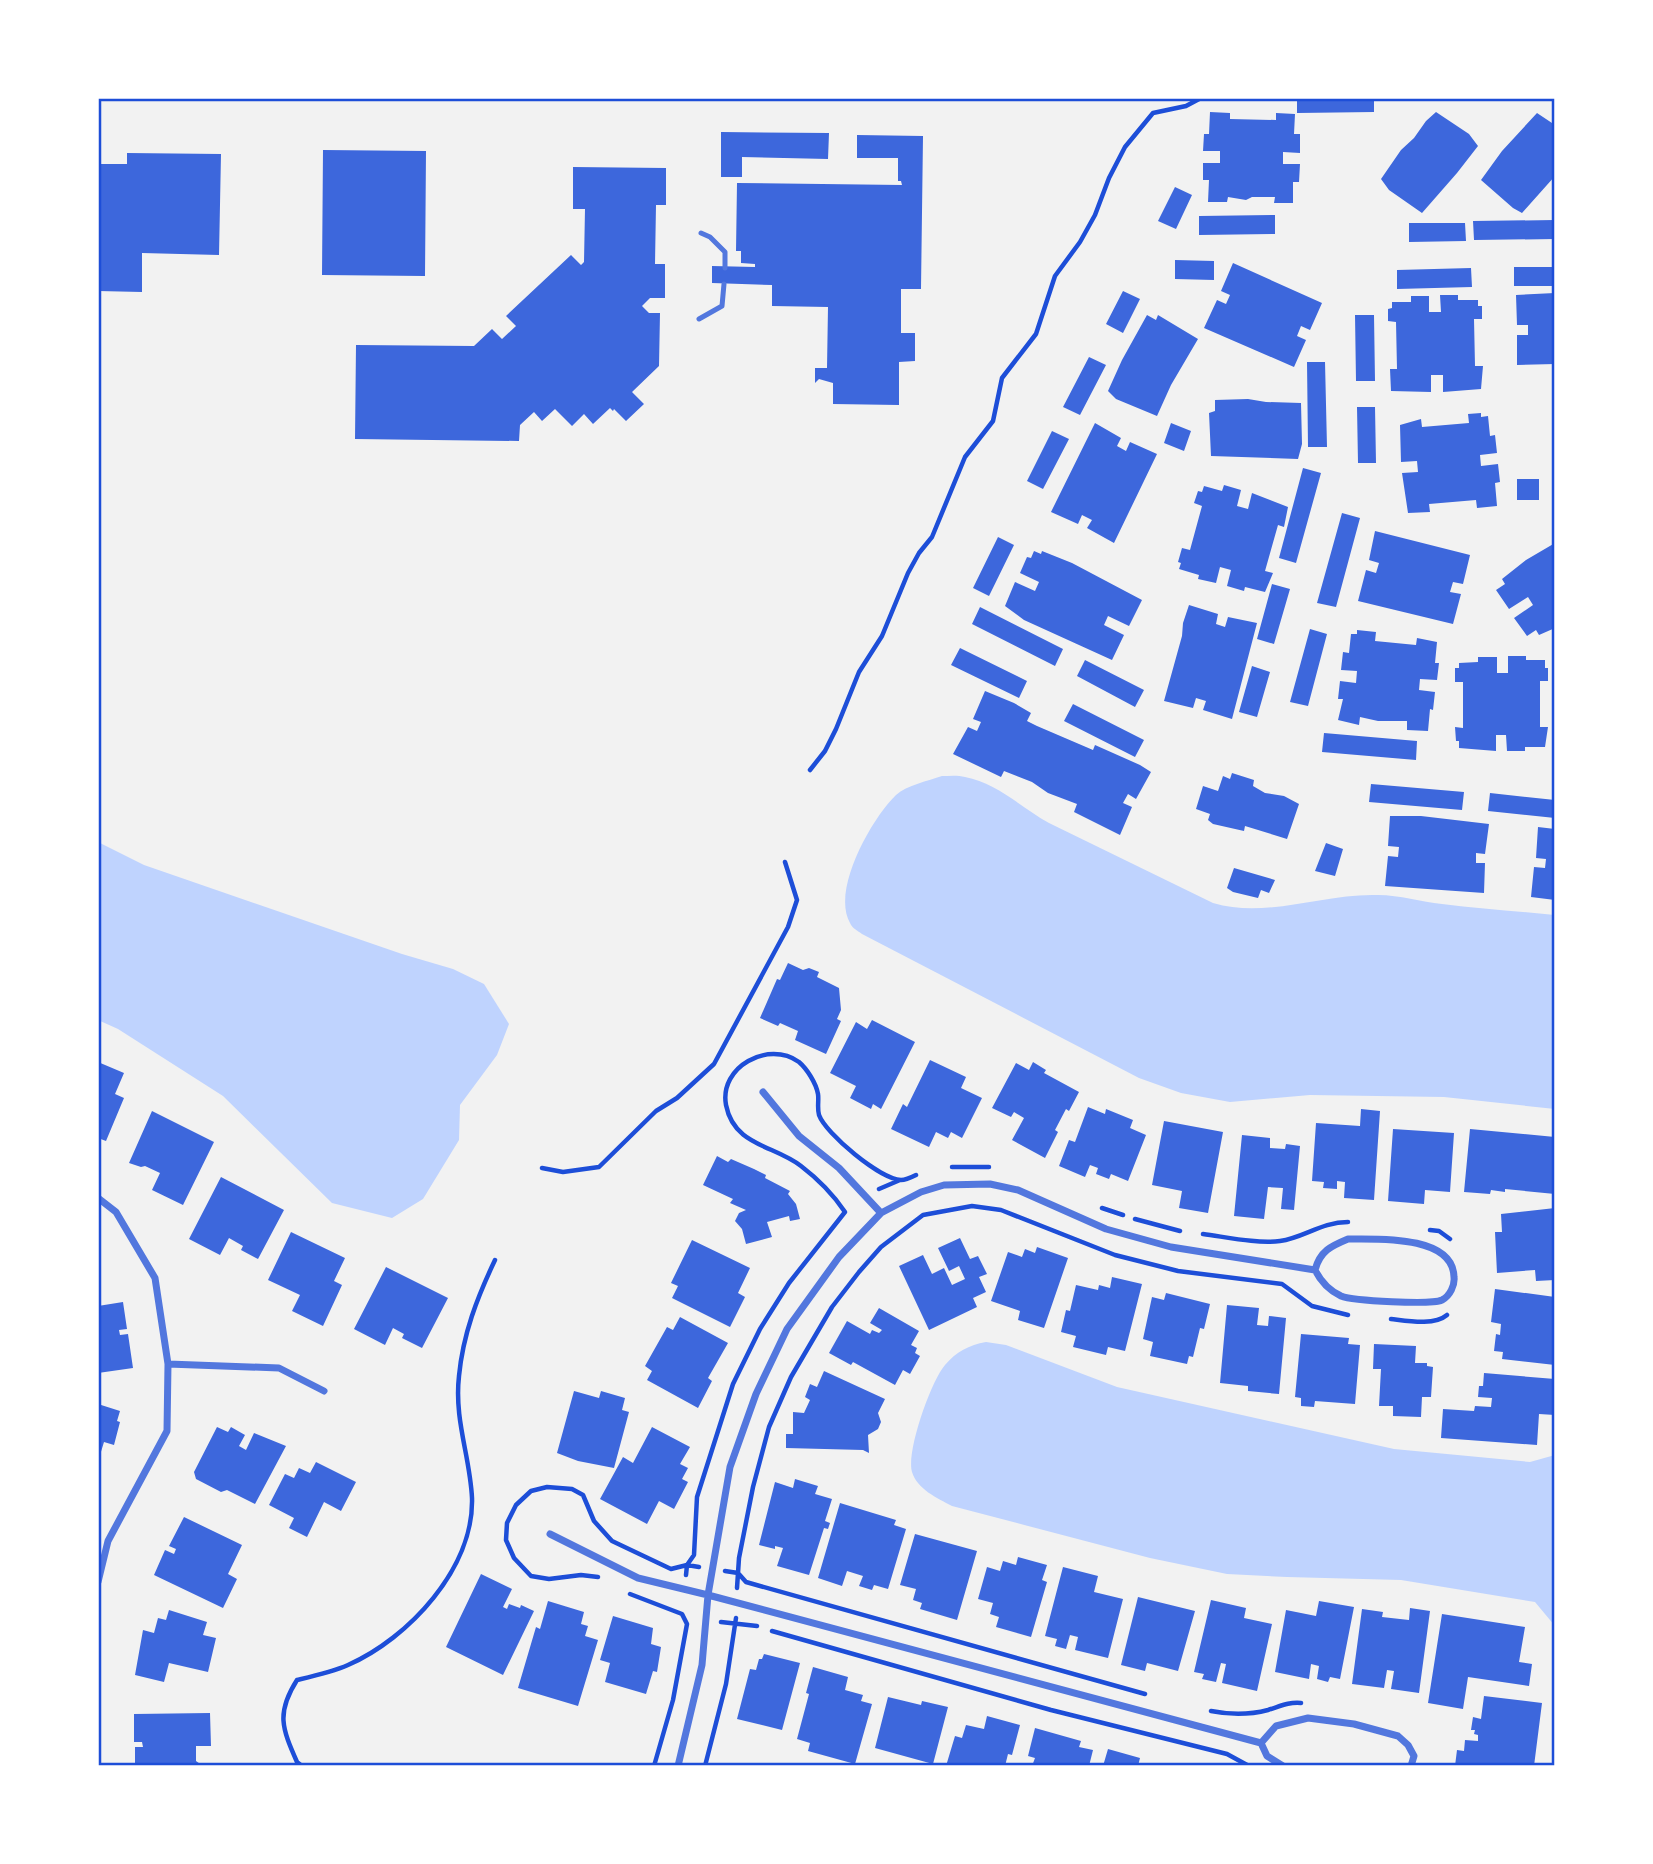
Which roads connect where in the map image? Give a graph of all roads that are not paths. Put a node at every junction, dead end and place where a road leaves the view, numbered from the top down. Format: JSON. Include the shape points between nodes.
{"nodes":[{"id":1,"x":701,"y":233,"type":"dead end"},
{"id":2,"x":724,"y":268,"type":"dead end"},
{"id":3,"x":724,"y":284,"type":"dead end"},
{"id":4,"x":699,"y":319,"type":"dead end"},
{"id":5,"x":763,"y":1092,"type":"dead end"},
{"id":6,"x":98,"y":1198,"type":"edge"},
{"id":7,"x":881,"y":1213,"type":"junction"},
{"id":8,"x":1315,"y":1270,"type":"junction"},
{"id":9,"x":168,"y":1364,"type":"junction"},
{"id":10,"x":324,"y":1391,"type":"dead end"},
{"id":11,"x":550,"y":1534,"type":"dead end"},
{"id":12,"x":98,"y":1581,"type":"edge"},
{"id":13,"x":708,"y":1595,"type":"junction"},
{"id":14,"x":1261,"y":1743,"type":"junction"},
{"id":15,"x":678,"y":1766,"type":"edge"},
{"id":16,"x":1283,"y":1766,"type":"edge"},
{"id":17,"x":1412,"y":1766,"type":"edge"}],
"edges":[{"from":1,"to":2,"type":"lane","via":[[725,252]]},
{"from":3,"to":4,"type":"lane","via":[[722,306]]},
{"from":5,"to":7,"type":"street","via":[[799,1136],[839,1168]]},
{"from":6,"to":9,"type":"street","via":[[116,1212],[155,1278]]},
{"from":7,"to":8,"type":"street","via":[[944,1185],[990,1184],[1018,1191],[1106,1229],[1171,1247]]},
{"from":7,"to":13,"type":"street","via":[[839,1257],[788,1329],[756,1394],[730,1467]]},
{"from":8,"to":8,"type":"street","via":[[1322,1284],[1341,1296],[1363,1300],[1441,1300],[1455,1280],[1445,1255],[1391,1239],[1348,1239],[1319,1257]]},
{"from":9,"to":10,"type":"street","via":[[279,1368]]},
{"from":9,"to":12,"type":"street","via":[[167,1431],[108,1541]]},
{"from":11,"to":13,"type":"street","via":[[638,1578]]},
{"from":13,"to":14,"type":"street"},
{"from":13,"to":15,"type":"street","via":[[702,1665]]},
{"from":14,"to":16,"type":"street","via":[[1267,1756]]},
{"from":14,"to":17,"type":"street","via":[[1276,1726],[1307,1718],[1354,1724],[1398,1736],[1408,1745]]}]}
